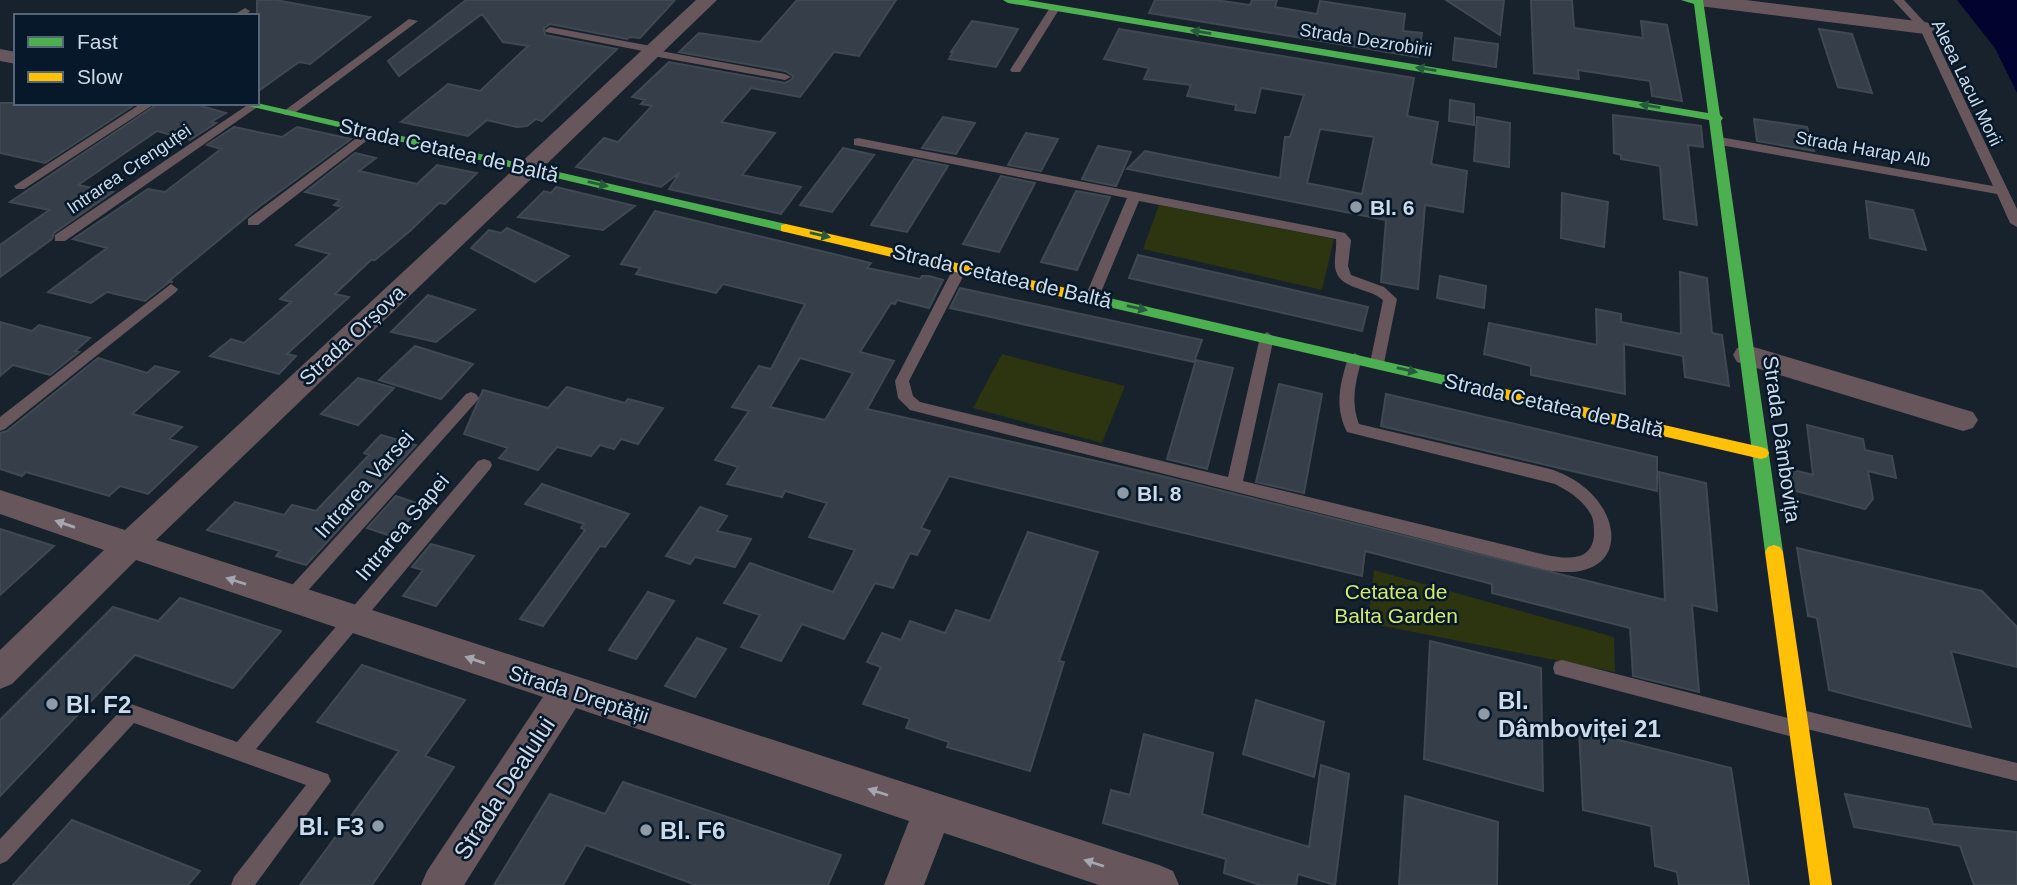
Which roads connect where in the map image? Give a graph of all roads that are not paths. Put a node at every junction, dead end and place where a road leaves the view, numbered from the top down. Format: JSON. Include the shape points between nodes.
{"nodes":[{"id":1,"x":707,"y":0,"type":"edge"},
{"id":2,"x":1009,"y":0,"type":"edge"},
{"id":3,"x":1898,"y":0,"type":"edge"},
{"id":4,"x":1695,"y":1,"type":"edge"},
{"id":5,"x":1055,"y":8,"type":"junction"},
{"id":6,"x":413,"y":21,"type":"dead end"},
{"id":7,"x":1925,"y":29,"type":"junction"},
{"id":8,"x":550,"y":30,"type":"dead end"},
{"id":9,"x":655,"y":51,"type":"junction"},
{"id":10,"x":1016,"y":70,"type":"dead end"},
{"id":11,"x":785,"y":77,"type":"dead end"},
{"id":12,"x":147,"y":105,"type":"edge"},
{"id":13,"x":246,"y":105,"type":"edge"},
{"id":14,"x":252,"y":105,"type":"edge"},
{"id":15,"x":288,"y":113,"type":"junction"},
{"id":16,"x":1717,"y":118,"type":"junction"},
{"id":17,"x":369,"y":132,"type":"junction"},
{"id":18,"x":1720,"y":141,"type":"junction"},
{"id":19,"x":858,"y":142,"type":"dead end"},
{"id":20,"x":532,"y":168,"type":"junction"},
{"id":21,"x":20,"y":186,"type":"dead end"},
{"id":22,"x":2000,"y":191,"type":"junction"},
{"id":23,"x":1135,"y":195,"type":"junction"},
{"id":24,"x":253,"y":222,"type":"dead end"},
{"id":25,"x":2017,"y":223,"type":"edge"},
{"id":26,"x":60,"y":238,"type":"dead end"},
{"id":27,"x":961,"y":267,"type":"junction"},
{"id":28,"x":171,"y":289,"type":"dead end"},
{"id":29,"x":1092,"y":297,"type":"junction"},
{"id":30,"x":1267,"y":337,"type":"junction"},
{"id":31,"x":1747,"y":355,"type":"junction"},
{"id":32,"x":1355,"y":358,"type":"junction"},
{"id":33,"x":1377,"y":363,"type":"junction"},
{"id":34,"x":471,"y":398,"type":"dead end"},
{"id":35,"x":1963,"y":420,"type":"dead end"},
{"id":36,"x":0,"y":425,"type":"edge"},
{"id":37,"x":1761,"y":453,"type":"junction"},
{"id":38,"x":484,"y":465,"type":"dead end"},
{"id":39,"x":1234,"y":486,"type":"junction"},
{"id":40,"x":0,"y":502,"type":"edge"},
{"id":41,"x":129,"y":545,"type":"junction"},
{"id":42,"x":290,"y":599,"type":"junction"},
{"id":43,"x":354,"y":619,"type":"junction"},
{"id":44,"x":1562,"y":668,"type":"dead end"},
{"id":45,"x":0,"y":673,"type":"edge"},
{"id":46,"x":567,"y":691,"type":"junction"},
{"id":47,"x":1798,"y":723,"type":"junction"},
{"id":48,"x":241,"y":752,"type":"junction"},
{"id":49,"x":2017,"y":772,"type":"edge"},
{"id":50,"x":933,"y":810,"type":"junction"},
{"id":51,"x":0,"y":854,"type":"edge"},
{"id":52,"x":242,"y":885,"type":"edge"},
{"id":53,"x":441,"y":885,"type":"edge"},
{"id":54,"x":904,"y":885,"type":"edge"},
{"id":55,"x":1158,"y":885,"type":"edge"},
{"id":56,"x":1821,"y":885,"type":"edge"}],
"edges":[{"from":1,"to":9,"type":"street","name":"Strada Orșova"},
{"from":2,"to":5,"type":"street","name":"Strada Dezrobirii"},
{"from":3,"to":7,"type":"lane","name":"Aleea Lacul Morii"},
{"from":4,"to":7,"type":"street"},
{"from":4,"to":16,"type":"street","name":"Strada Dâmbovița"},
{"from":5,"to":10,"type":"lane"},
{"from":16,"to":5,"type":"street","name":"Strada Dezrobirii","one_way":true},
{"from":6,"to":15,"type":"lane"},
{"from":7,"to":22,"type":"lane","name":"Aleea Lacul Morii"},
{"from":8,"to":9,"type":"lane"},
{"from":9,"to":11,"type":"lane"},
{"from":9,"to":20,"type":"street","name":"Strada Orșova"},
{"from":12,"to":21,"type":"lane"},
{"from":13,"to":26,"type":"lane","name":"Intrarea Crenguței"},
{"from":14,"to":15,"type":"street","name":"Strada Cetatea de Baltă"},
{"from":15,"to":17,"type":"street","name":"Strada Cetatea de Baltă"},
{"from":16,"to":18,"type":"street","name":"Strada Dâmbovița"},
{"from":17,"to":20,"type":"street","name":"Strada Cetatea de Baltă"},
{"from":17,"to":24,"type":"lane"},
{"from":18,"to":22,"type":"lane","name":"Strada Harap Alb"},
{"from":18,"to":31,"type":"street","name":"Strada Dâmbovița"},
{"from":19,"to":23,"type":"lane"},
{"from":20,"to":27,"type":"street","name":"Strada Cetatea de Baltă","one_way":true},
{"from":20,"to":41,"type":"street","name":"Strada Orșova"},
{"from":22,"to":25,"type":"lane","name":"Aleea Lacul Morii"},
{"from":23,"to":29,"type":"lane"},
{"from":23,"to":33,"type":"lane","via":[[1340,236],[1345,276],[1381,289],[1390,299]]},
{"from":27,"to":29,"type":"street","name":"Strada Cetatea de Baltă"},
{"from":27,"to":39,"type":"lane","via":[[902,381],[906,397],[915,406]]},
{"from":28,"to":36,"type":"lane"},
{"from":29,"to":30,"type":"street","name":"Strada Cetatea de Baltă","one_way":true},
{"from":30,"to":32,"type":"street","name":"Strada Cetatea de Baltă"},
{"from":30,"to":39,"type":"lane"},
{"from":31,"to":35,"type":"street"},
{"from":31,"to":37,"type":"street","name":"Strada Dâmbovița"},
{"from":32,"to":33,"type":"street","name":"Strada Cetatea de Baltă"},
{"from":32,"to":39,"type":"lane","via":[[1344,398],[1353,428],[1571,483],[1598,510],[1603,532],[1600,551],[1588,561],[1564,566]]},
{"from":33,"to":37,"type":"street","name":"Strada Cetatea de Baltă","one_way":true},
{"from":34,"to":42,"type":"lane","name":"Intrarea Varsei"},
{"from":37,"to":47,"type":"street","name":"Strada Dâmbovița"},
{"from":38,"to":43,"type":"lane","name":"Intrarea Sapei"},
{"from":41,"to":40,"type":"street","name":"Strada Dreptății","one_way":true},
{"from":42,"to":41,"type":"street","name":"Strada Dreptății","one_way":true},
{"from":41,"to":45,"type":"street","name":"Strada Orșova"},
{"from":42,"to":43,"type":"street","name":"Strada Dreptății"},
{"from":46,"to":43,"type":"street","name":"Strada Dreptății","one_way":true},
{"from":43,"to":48,"type":"lane","name":"Intrarea Sapei"},
{"from":44,"to":47,"type":"lane"},
{"from":50,"to":46,"type":"street","name":"Strada Dreptății","one_way":true},
{"from":46,"to":53,"type":"street","name":"Strada Dealului"},
{"from":47,"to":49,"type":"lane"},
{"from":47,"to":56,"type":"street","name":"Strada Dâmbovița"},
{"from":48,"to":51,"type":"lane","via":[[131,713]]},
{"from":48,"to":52,"type":"lane","via":[[321,781]]},
{"from":50,"to":54,"type":"street"},
{"from":55,"to":50,"type":"street","name":"Strada Dreptății","one_way":true}]}
